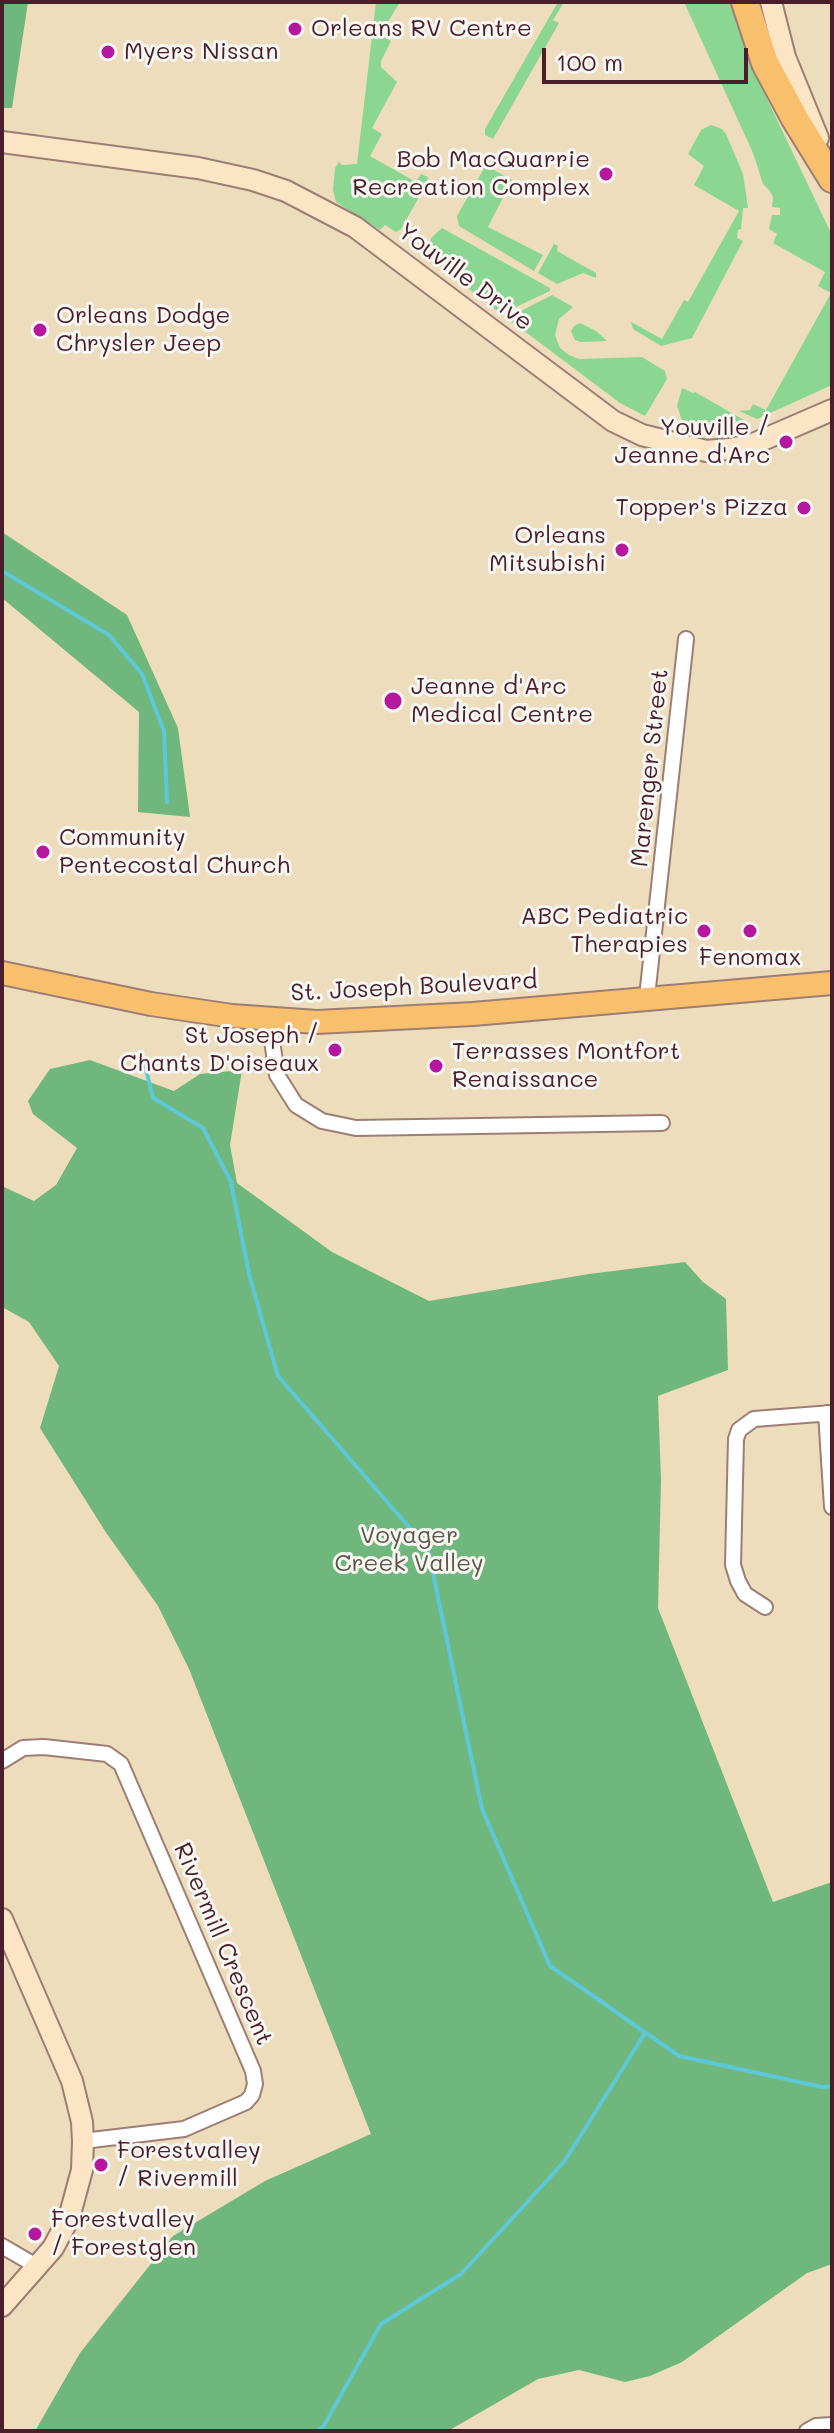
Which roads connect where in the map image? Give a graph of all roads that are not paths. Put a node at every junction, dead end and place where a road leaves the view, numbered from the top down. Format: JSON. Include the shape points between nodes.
{"nodes":[{"id":1,"x":745,"y":2,"type":"edge"},
{"id":2,"x":771,"y":2,"type":"edge"},
{"id":3,"x":2,"y":142,"type":"edge"},
{"id":4,"x":832,"y":172,"type":"edge"},
{"id":5,"x":832,"y":179,"type":"edge"},
{"id":6,"x":832,"y":410,"type":"edge"},
{"id":7,"x":686,"y":639,"type":"dead end"},
{"id":8,"x":2,"y":973,"type":"edge"},
{"id":9,"x":832,"y":982,"type":"edge"},
{"id":10,"x":647,"y":997,"type":"junction"},
{"id":11,"x":269,"y":1020,"type":"junction"},
{"id":12,"x":662,"y":1123,"type":"dead end"},
{"id":13,"x":829,"y":1413,"type":"edge"},
{"id":14,"x":832,"y":1507,"type":"edge"},
{"id":15,"x":765,"y":1607,"type":"dead end"},
{"id":16,"x":2,"y":1761,"type":"edge"},
{"id":17,"x":2,"y":1919,"type":"edge"},
{"id":18,"x":8,"y":1949,"type":"edge"},
{"id":19,"x":83,"y":2141,"type":"junction"},
{"id":20,"x":2,"y":2246,"type":"edge"},
{"id":21,"x":38,"y":2267,"type":"junction"},
{"id":22,"x":2,"y":2306,"type":"edge"},
{"id":23,"x":832,"y":2425,"type":"edge"},
{"id":24,"x":807,"y":2431,"type":"edge"}],
"edges":[{"from":1,"to":5,"type":"highway","via":[[765,63]]},
{"from":2,"to":4,"type":"street","via":[[785,57]]},
{"from":3,"to":6,"type":"street","name":"Youville Drive","via":[[198,168],[286,191],[355,227],[613,421],[642,435],[706,451],[729,449],[751,445]]},
{"from":7,"to":10,"type":"street","name":"Marenger Street"},
{"from":8,"to":11,"type":"main road","name":"St. Joseph Boulevard","via":[[151,1004]]},
{"from":9,"to":10,"type":"main road","name":"St. Joseph Boulevard"},
{"from":10,"to":11,"type":"main road","name":"St. Joseph Boulevard","via":[[473,1014]]},
{"from":11,"to":12,"type":"street","via":[[277,1075],[296,1105],[322,1121],[356,1128]]},
{"from":13,"to":14,"type":"street"},
{"from":13,"to":15,"type":"street","via":[[754,1419],[736,1439],[733,1565],[745,1594]]},
{"from":16,"to":19,"type":"street","name":"Rivermill Crescent","via":[[23,1748],[44,1747],[107,1754],[121,1764],[253,2071],[255,2084],[246,2102],[184,2129]]},
{"from":17,"to":18,"type":"street"},
{"from":18,"to":19,"type":"street","via":[[72,2081]]},
{"from":19,"to":21,"type":"street","via":[[82,2170],[69,2218]]},
{"from":20,"to":21,"type":"street"},
{"from":21,"to":22,"type":"street"},
{"from":23,"to":24,"type":"street"}]}
